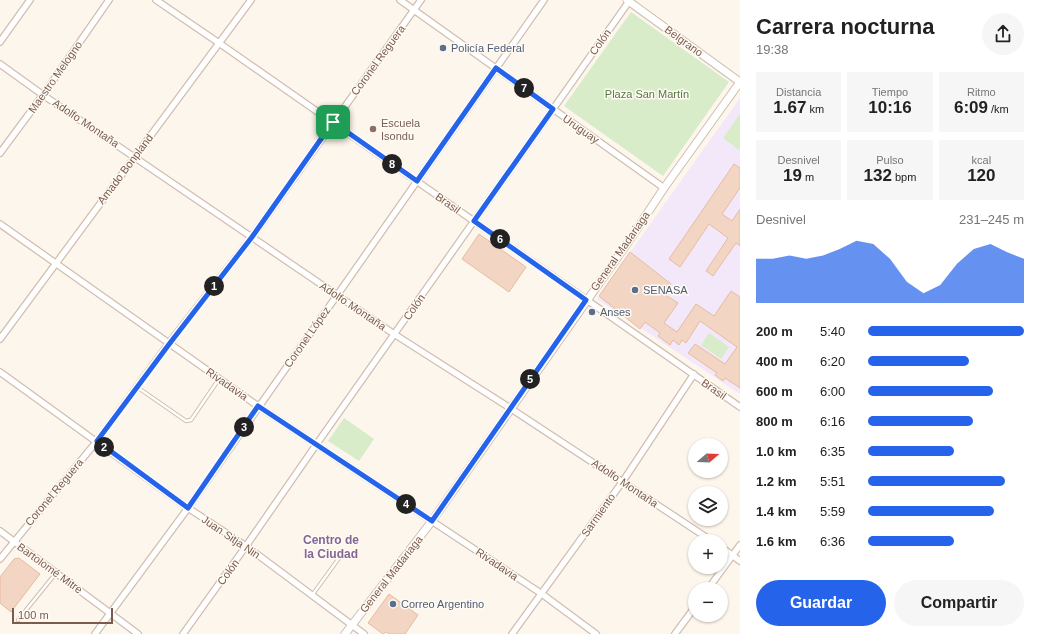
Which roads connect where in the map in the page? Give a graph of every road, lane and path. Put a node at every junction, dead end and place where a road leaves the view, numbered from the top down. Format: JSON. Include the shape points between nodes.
{"nodes":[{"id":1,"x":30,"y":0,"type":"edge"},
{"id":2,"x":110,"y":0,"type":"edge"},
{"id":3,"x":156,"y":0,"type":"edge"},
{"id":4,"x":251,"y":0,"type":"edge"},
{"id":5,"x":400,"y":0,"type":"edge"},
{"id":6,"x":421,"y":0,"type":"edge"},
{"id":7,"x":544,"y":0,"type":"edge"},
{"id":8,"x":629,"y":0,"type":"edge"},
{"id":9,"x":414,"y":10,"type":"junction"},
{"id":10,"x":0,"y":42,"type":"edge"},
{"id":11,"x":219,"y":43,"type":"junction"},
{"id":12,"x":0,"y":64,"type":"edge"},
{"id":13,"x":496,"y":68,"type":"junction"},
{"id":14,"x":740,"y":82,"type":"edge"},
{"id":15,"x":43,"y":95,"type":"junction"},
{"id":16,"x":553,"y":109,"type":"junction"},
{"id":17,"x":333,"y":122,"type":"junction"},
{"id":18,"x":0,"y":153,"type":"edge"},
{"id":19,"x":135,"y":156,"type":"junction"},
{"id":20,"x":417,"y":181,"type":"junction"},
{"id":21,"x":664,"y":188,"type":"junction"},
{"id":22,"x":474,"y":221,"type":"junction"},
{"id":23,"x":0,"y":224,"type":"edge"},
{"id":24,"x":252,"y":237,"type":"junction"},
{"id":25,"x":56,"y":263,"type":"junction"},
{"id":26,"x":337,"y":295,"type":"junction"},
{"id":27,"x":586,"y":300,"type":"junction"},
{"id":28,"x":394,"y":334,"type":"junction"},
{"id":29,"x":0,"y":339,"type":"edge"},
{"id":30,"x":170,"y":343,"type":"junction"},
{"id":31,"x":0,"y":372,"type":"edge"},
{"id":32,"x":694,"y":374,"type":"junction"},
{"id":33,"x":220,"y":378,"type":"junction"},
{"id":34,"x":137,"y":387,"type":"junction"},
{"id":35,"x":258,"y":406,"type":"junction"},
{"id":36,"x":740,"y":407,"type":"edge"},
{"id":37,"x":510,"y":408,"type":"junction"},
{"id":38,"x":97,"y":441,"type":"junction"},
{"id":39,"x":316,"y":444,"type":"junction"},
{"id":40,"x":622,"y":481,"type":"junction"},
{"id":41,"x":188,"y":508,"type":"junction"},
{"id":42,"x":432,"y":521,"type":"junction"},
{"id":43,"x":0,"y":531,"type":"edge"},
{"id":44,"x":702,"y":534,"type":"edge"},
{"id":45,"x":14,"y":541,"type":"junction"},
{"id":46,"x":740,"y":545,"type":"edge"},
{"id":47,"x":246,"y":546,"type":"junction"},
{"id":48,"x":728,"y":552,"type":"edge"},
{"id":49,"x":342,"y":554,"type":"dead end"},
{"id":50,"x":733,"y":556,"type":"junction"},
{"id":51,"x":0,"y":559,"type":"edge"},
{"id":52,"x":740,"y":561,"type":"edge"},
{"id":53,"x":56,"y":572,"type":"junction"},
{"id":54,"x":713,"y":582,"type":"edge"},
{"id":55,"x":542,"y":594,"type":"junction"},
{"id":56,"x":312,"y":595,"type":"junction"},
{"id":57,"x":110,"y":612,"type":"junction"},
{"id":58,"x":688,"y":616,"type":"edge"},
{"id":59,"x":18,"y":620,"type":"dead end"},
{"id":60,"x":352,"y":625,"type":"junction"},
{"id":61,"x":95,"y":634,"type":"edge"},
{"id":62,"x":138,"y":634,"type":"edge"},
{"id":63,"x":183,"y":634,"type":"edge"},
{"id":64,"x":345,"y":634,"type":"edge"},
{"id":65,"x":364,"y":634,"type":"edge"},
{"id":66,"x":512,"y":634,"type":"edge"},
{"id":67,"x":596,"y":634,"type":"edge"},
{"id":68,"x":675,"y":634,"type":"edge"}],
"edges":[{"from":1,"to":10,"type":"street"},
{"from":2,"to":15,"type":"street","name":"Maestro Melogno"},
{"from":3,"to":11,"type":"street","name":"Brasil"},
{"from":4,"to":11,"type":"street","name":"Amado Bonpland"},
{"from":5,"to":9,"type":"street","name":"Uruguay"},
{"from":6,"to":9,"type":"street","name":"Coronel Reguera"},
{"from":7,"to":13,"type":"street","name":"Coronel López"},
{"from":8,"to":14,"type":"street","name":"Belgrano"},
{"from":8,"to":16,"type":"street","name":"Colón"},
{"from":9,"to":13,"type":"street","name":"Uruguay"},
{"from":9,"to":17,"type":"street","name":"Coronel Reguera"},
{"from":11,"to":17,"type":"street","name":"Brasil"},
{"from":11,"to":19,"type":"street","name":"Amado Bonpland"},
{"from":12,"to":15,"type":"street","name":"Adolfo Montaña"},
{"from":13,"to":16,"type":"street","name":"Uruguay"},
{"from":13,"to":20,"type":"street","name":"Coronel López"},
{"from":14,"to":21,"type":"street","name":"General Madariaga"},
{"from":15,"to":18,"type":"street","name":"Maestro Melogno"},
{"from":15,"to":19,"type":"street","name":"Adolfo Montaña"},
{"from":16,"to":21,"type":"street","name":"Uruguay"},
{"from":16,"to":22,"type":"street","name":"Colón"},
{"from":17,"to":20,"type":"street","name":"Brasil"},
{"from":17,"to":24,"type":"street","name":"Coronel Reguera"},
{"from":19,"to":24,"type":"street","name":"Adolfo Montaña"},
{"from":19,"to":25,"type":"street","name":"Amado Bonpland"},
{"from":20,"to":22,"type":"street","name":"Brasil"},
{"from":20,"to":26,"type":"street","name":"Coronel López"},
{"from":21,"to":27,"type":"street","name":"General Madariaga"},
{"from":22,"to":27,"type":"street","name":"Brasil"},
{"from":22,"to":28,"type":"street","name":"Colón"},
{"from":23,"to":25,"type":"street","name":"Rivadavia"},
{"from":24,"to":26,"type":"street","name":"Adolfo Montaña"},
{"from":24,"to":30,"type":"street","name":"Coronel Reguera"},
{"from":25,"to":29,"type":"street","name":"Amado Bonpland"},
{"from":25,"to":30,"type":"street","name":"Rivadavia"},
{"from":26,"to":28,"type":"street","name":"Adolfo Montaña"},
{"from":26,"to":35,"type":"street","name":"Coronel López"},
{"from":27,"to":32,"type":"street","name":"Brasil"},
{"from":27,"to":37,"type":"street","name":"General Madariaga"},
{"from":28,"to":37,"type":"street","name":"Adolfo Montaña"},
{"from":28,"to":39,"type":"street","name":"Colón"},
{"from":30,"to":33,"type":"street","name":"Rivadavia"},
{"from":30,"to":34,"type":"street","name":"Coronel Reguera"},
{"from":31,"to":38,"type":"street","name":"Juan Sitja Nin"},
{"from":32,"to":36,"type":"street","name":"Brasil"},
{"from":32,"to":40,"type":"street","name":"Sarmiento"},
{"from":33,"to":34,"type":"lane","via":[[191,420],[186,421]]},
{"from":33,"to":35,"type":"street","name":"Rivadavia"},
{"from":34,"to":38,"type":"street","name":"Coronel Reguera"},
{"from":35,"to":39,"type":"street","name":"Rivadavia"},
{"from":35,"to":41,"type":"street","name":"Coronel López"},
{"from":37,"to":40,"type":"street","name":"Adolfo Montaña"},
{"from":37,"to":42,"type":"street","name":"General Madariaga"},
{"from":38,"to":41,"type":"street","name":"Juan Sitja Nin"},
{"from":38,"to":45,"type":"street","name":"Coronel Reguera"},
{"from":39,"to":42,"type":"street","name":"Rivadavia"},
{"from":39,"to":47,"type":"street","name":"Colón"},
{"from":40,"to":44,"type":"street","name":"Adolfo Montaña"},
{"from":40,"to":55,"type":"street","name":"Sarmiento"},
{"from":41,"to":47,"type":"street","name":"Juan Sitja Nin"},
{"from":41,"to":57,"type":"street","name":"Coronel López"},
{"from":42,"to":55,"type":"street","name":"Rivadavia"},
{"from":42,"to":60,"type":"street","name":"General Madariaga"},
{"from":43,"to":45,"type":"street","name":"Bartolomé Mitre"},
{"from":45,"to":51,"type":"street","name":"Coronel Reguera"},
{"from":45,"to":53,"type":"street","name":"Bartolomé Mitre"},
{"from":46,"to":50,"type":"street"},
{"from":47,"to":56,"type":"street","name":"Juan Sitja Nin"},
{"from":47,"to":63,"type":"street","name":"Colón"},
{"from":48,"to":50,"type":"street"},
{"from":49,"to":56,"type":"lane"},
{"from":50,"to":52,"type":"street"},
{"from":50,"to":54,"type":"street"},
{"from":53,"to":57,"type":"street","name":"Bartolomé Mitre"},
{"from":53,"to":59,"type":"lane"},
{"from":55,"to":66,"type":"street","name":"Sarmiento"},
{"from":55,"to":67,"type":"street","name":"Rivadavia"},
{"from":56,"to":60,"type":"street","name":"Juan Sitja Nin"},
{"from":57,"to":61,"type":"street","name":"Coronel López"},
{"from":57,"to":62,"type":"street","name":"Bartolomé Mitre"},
{"from":58,"to":68,"type":"street"},
{"from":60,"to":64,"type":"street","name":"General Madariaga"},
{"from":60,"to":65,"type":"street","name":"Juan Sitja Nin"}]}
